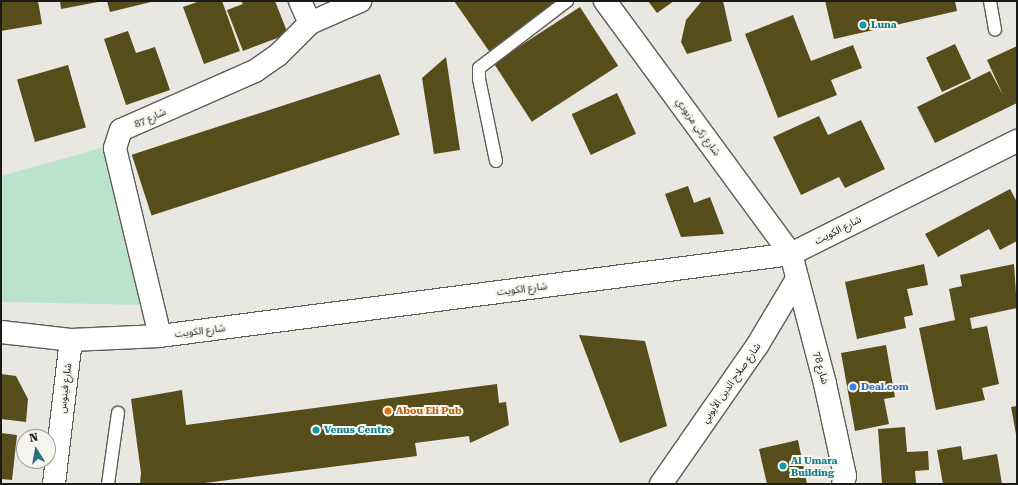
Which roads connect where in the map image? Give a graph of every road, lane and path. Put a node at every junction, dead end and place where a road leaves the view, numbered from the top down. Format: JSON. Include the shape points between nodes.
{"nodes":[{"id":1,"x":300,"y":1,"type":"edge"},
{"id":2,"x":360,"y":1,"type":"edge"},
{"id":3,"x":567,"y":1,"type":"edge"},
{"id":4,"x":605,"y":1,"type":"edge"},
{"id":5,"x":990,"y":1,"type":"edge"},
{"id":6,"x":310,"y":23,"type":"junction"},
{"id":7,"x":995,"y":30,"type":"dead end"},
{"id":8,"x":1017,"y":141,"type":"edge"},
{"id":9,"x":496,"y":161,"type":"dead end"},
{"id":10,"x":791,"y":254,"type":"junction"},
{"id":11,"x":797,"y":279,"type":"junction"},
{"id":12,"x":1,"y":332,"type":"edge"},
{"id":13,"x":160,"y":336,"type":"junction"},
{"id":14,"x":71,"y":340,"type":"junction"},
{"id":15,"x":118,"y":413,"type":"dead end"},
{"id":16,"x":54,"y":484,"type":"edge"},
{"id":17,"x":108,"y":484,"type":"edge"},
{"id":18,"x":661,"y":484,"type":"edge"},
{"id":19,"x":843,"y":484,"type":"edge"}],
"edges":[{"from":1,"to":6,"type":"street"},
{"from":2,"to":6,"type":"street","name":"شارع 87"},
{"from":3,"to":9,"type":"lane","via":[[479,68]]},
{"from":4,"to":10,"type":"street","name":"شارع زكي مزبودي"},
{"from":5,"to":7,"type":"lane"},
{"from":6,"to":13,"type":"street","name":"شارع 87","via":[[278,55],[255,72],[121,130],[115,148]]},
{"from":8,"to":10,"type":"street","name":"شارع الكويت"},
{"from":10,"to":11,"type":"street","name":"شارع 78"},
{"from":10,"to":13,"type":"street","name":"شارع الكويت"},
{"from":11,"to":18,"type":"street","name":"شارع صلاح الدين الأيوبي","via":[[757,346]]},
{"from":11,"to":19,"type":"street","name":"شارع 78","via":[[825,384],[845,476]]},
{"from":12,"to":14,"type":"street","name":"شارع الكويت"},
{"from":13,"to":14,"type":"street","name":"شارع الكويت"},
{"from":14,"to":16,"type":"street","name":"شارع فينوس"},
{"from":15,"to":17,"type":"lane"}]}
